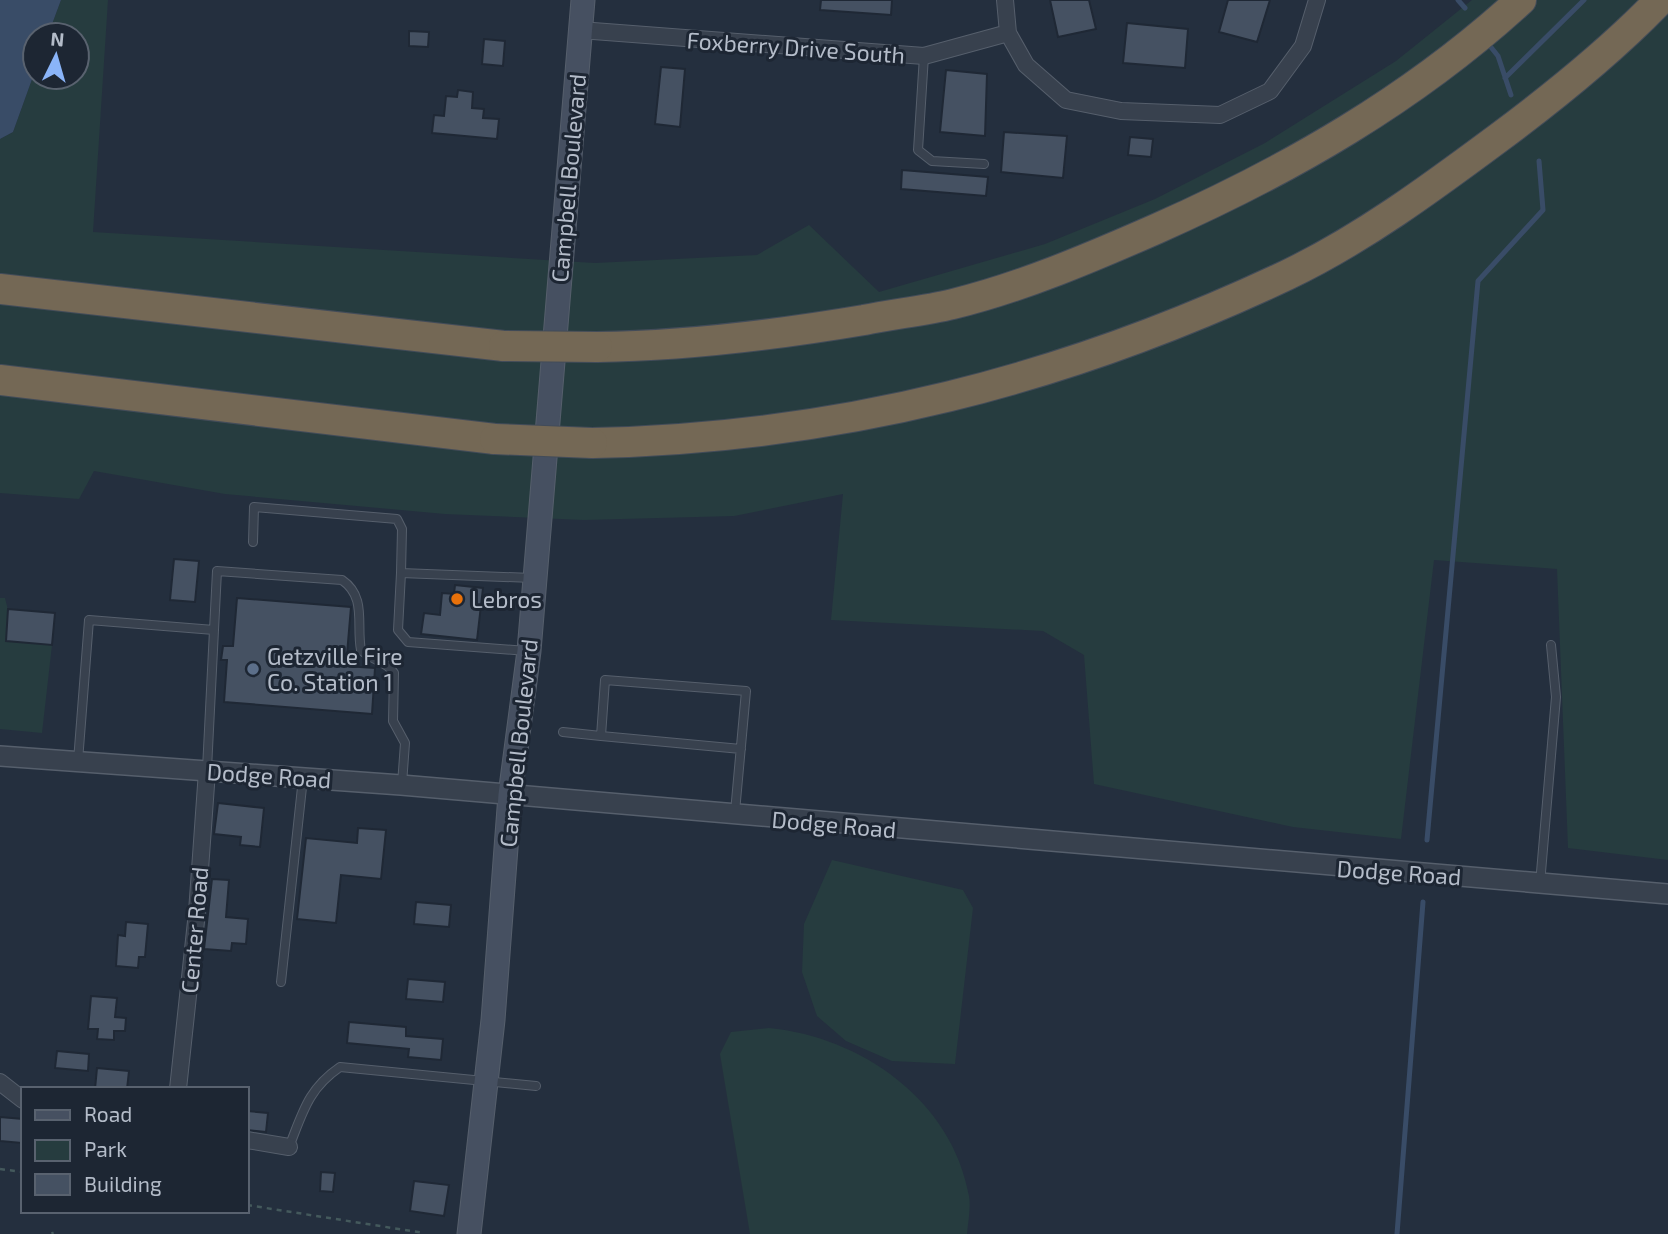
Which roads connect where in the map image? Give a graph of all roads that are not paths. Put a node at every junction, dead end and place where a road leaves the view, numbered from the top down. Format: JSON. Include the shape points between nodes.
{"nodes":[{"id":1,"x":583,"y":0,"type":"edge"},
{"id":2,"x":1005,"y":0,"type":"edge"},
{"id":3,"x":1317,"y":0,"type":"edge"},
{"id":4,"x":1521,"y":0,"type":"edge"},
{"id":5,"x":1660,"y":0,"type":"edge"},
{"id":6,"x":580,"y":30,"type":"junction"},
{"id":7,"x":1008,"y":33,"type":"junction"},
{"id":8,"x":924,"y":56,"type":"junction"},
{"id":9,"x":984,"y":164,"type":"dead end"},
{"id":10,"x":0,"y":289,"type":"edge"},
{"id":11,"x":0,"y":380,"type":"edge"},
{"id":12,"x":253,"y":542,"type":"dead end"},
{"id":13,"x":401,"y":573,"type":"junction"},
{"id":14,"x":535,"y":578,"type":"junction"},
{"id":15,"x":214,"y":630,"type":"junction"},
{"id":16,"x":1551,"y":645,"type":"dead end"},
{"id":17,"x":528,"y":651,"type":"junction"},
{"id":18,"x":563,"y":732,"type":"dead end"},
{"id":19,"x":601,"y":736,"type":"junction"},
{"id":20,"x":741,"y":749,"type":"junction"},
{"id":21,"x":0,"y":756,"type":"edge"},
{"id":22,"x":78,"y":761,"type":"junction"},
{"id":23,"x":207,"y":771,"type":"junction"},
{"id":24,"x":303,"y":778,"type":"junction"},
{"id":25,"x":401,"y":785,"type":"junction"},
{"id":26,"x":510,"y":795,"type":"junction"},
{"id":27,"x":735,"y":816,"type":"junction"},
{"id":28,"x":1540,"y":884,"type":"junction"},
{"id":29,"x":1668,"y":894,"type":"edge"},
{"id":30,"x":281,"y":982,"type":"dead end"},
{"id":31,"x":486,"y":1080,"type":"junction"},
{"id":32,"x":0,"y":1082,"type":"edge"},
{"id":33,"x":536,"y":1086,"type":"dead end"},
{"id":34,"x":178,"y":1087,"type":"edge"},
{"id":35,"x":21,"y":1098,"type":"edge"},
{"id":36,"x":248,"y":1140,"type":"edge"},
{"id":37,"x":289,"y":1147,"type":"joint"},
{"id":38,"x":469,"y":1234,"type":"edge"}],
"edges":[{"from":1,"to":6,"type":"main road","name":"Campbell Boulevard"},
{"from":2,"to":7,"type":"street"},
{"from":3,"to":7,"type":"street","via":[[1303,46],[1270,91],[1220,115],[1121,111],[1066,100],[1026,65]]},
{"from":4,"to":10,"type":"highway","bridge":true,"via":[[1436,73],[1347,132],[1230,196],[1084,261],[953,304],[782,334],[670,346],[504,346]]},
{"from":5,"to":11,"type":"highway","bridge":true,"via":[[1597,60],[1414,201],[1289,274],[1137,339],[968,394],[873,416],[702,439],[592,443],[495,439]]},
{"from":6,"to":8,"type":"street","name":"Foxberry Drive South"},
{"from":6,"to":14,"type":"main road","name":"Campbell Boulevard"},
{"from":7,"to":8,"type":"street","name":"Foxberry Drive South"},
{"from":8,"to":9,"type":"lane","via":[[918,150],[932,160]]},
{"from":12,"to":13,"type":"lane","via":[[254,507],[397,519],[402,529]]},
{"from":13,"to":14,"type":"lane"},
{"from":13,"to":17,"type":"lane","via":[[398,631],[408,642]]},
{"from":14,"to":17,"type":"main road","name":"Campbell Boulevard"},
{"from":15,"to":22,"type":"lane","via":[[89,620]]},
{"from":15,"to":23,"type":"lane"},
{"from":15,"to":25,"type":"lane","via":[[217,571],[342,580],[358,597],[361,650],[394,673],[393,721],[405,743]]},
{"from":16,"to":28,"type":"lane","via":[[1556,697]]},
{"from":17,"to":26,"type":"main road","name":"Campbell Boulevard"},
{"from":18,"to":19,"type":"lane"},
{"from":19,"to":20,"type":"lane"},
{"from":19,"to":20,"type":"lane","via":[[605,680],[746,691]]},
{"from":20,"to":27,"type":"lane"},
{"from":21,"to":22,"type":"street","name":"Dodge Road"},
{"from":22,"to":23,"type":"street","name":"Dodge Road"},
{"from":23,"to":24,"type":"street","name":"Dodge Road"},
{"from":23,"to":34,"type":"street","name":"Center Road"},
{"from":24,"to":25,"type":"street","name":"Dodge Road"},
{"from":24,"to":30,"type":"lane"},
{"from":25,"to":26,"type":"street","name":"Dodge Road"},
{"from":26,"to":27,"type":"street","name":"Dodge Road"},
{"from":26,"to":31,"type":"main road","name":"Campbell Boulevard"},
{"from":27,"to":28,"type":"street","name":"Dodge Road"},
{"from":28,"to":29,"type":"street","name":"Dodge Road"},
{"from":31,"to":33,"type":"lane"},
{"from":31,"to":37,"type":"lane","via":[[340,1067],[311,1094]]},
{"from":31,"to":38,"type":"main road","name":"Campbell Boulevard"},
{"from":32,"to":35,"type":"street"},
{"from":36,"to":37,"type":"street"}]}
